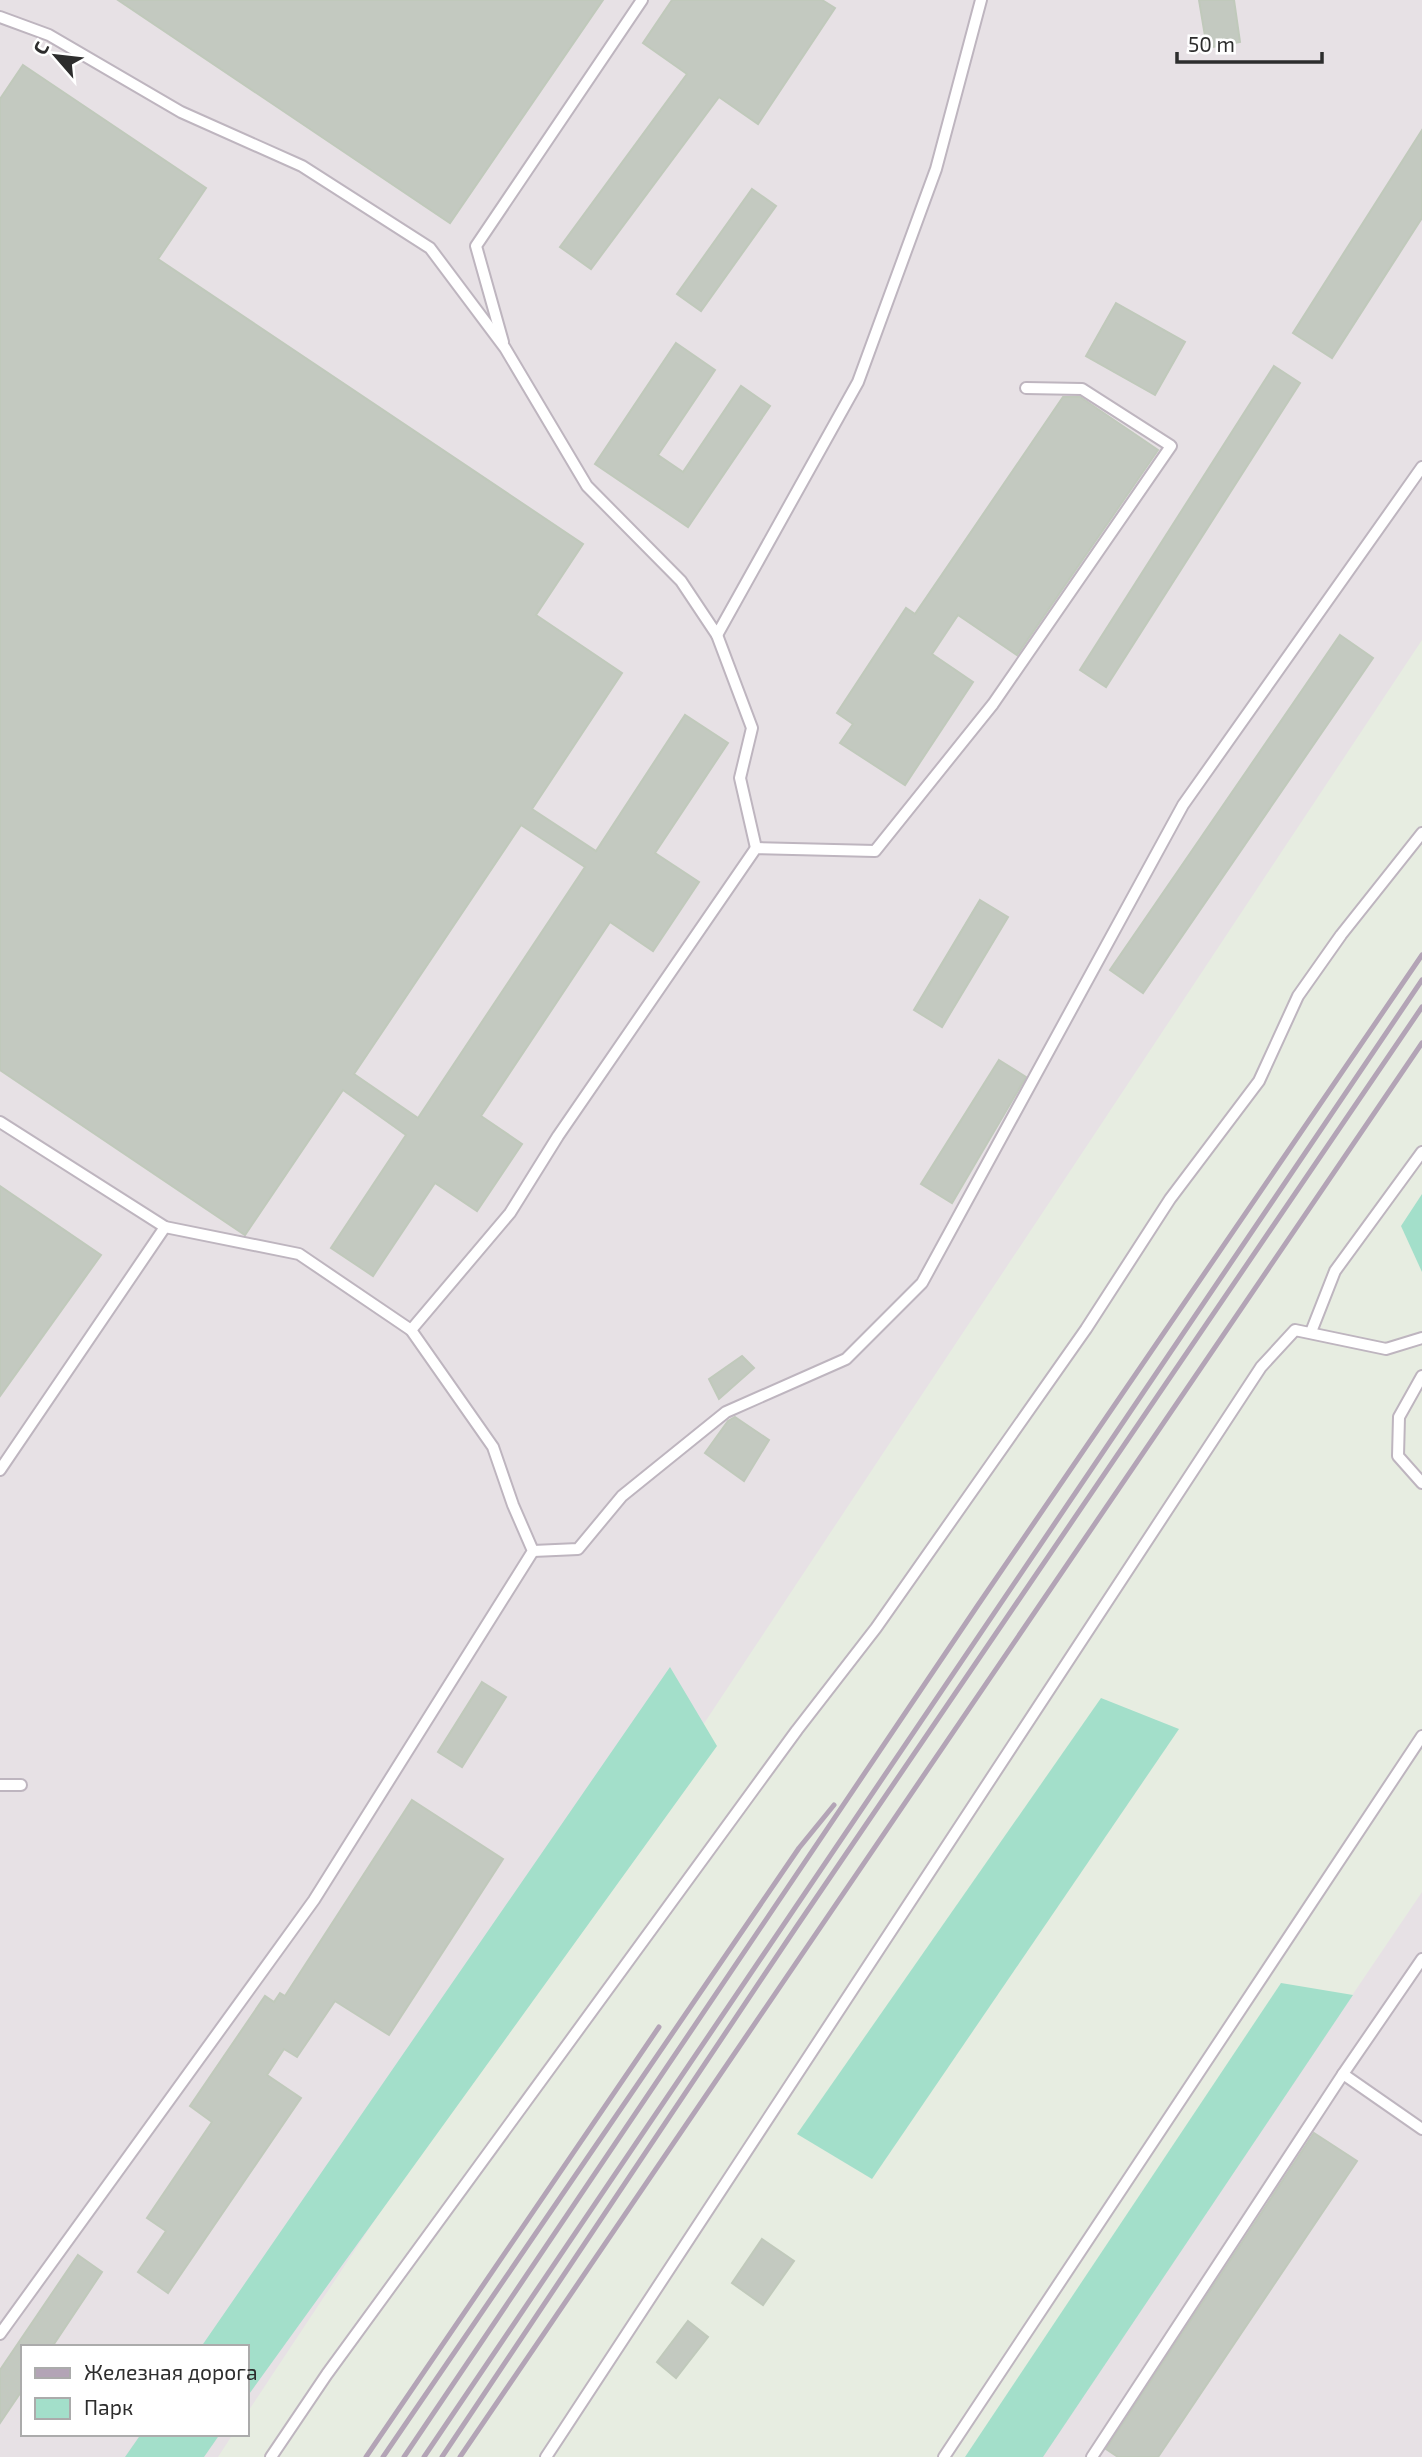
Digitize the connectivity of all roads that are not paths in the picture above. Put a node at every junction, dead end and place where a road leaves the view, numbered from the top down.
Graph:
1 (642, 0) edge
2 (981, 0) edge
3 (0, 17) edge
4 (505, 348) junction
5 (1026, 388) dead end
6 (1422, 467) edge
7 (717, 635) junction
8 (1422, 833) edge
9 (756, 848) junction
10 (0, 1122) edge
11 (1422, 1152) edge
12 (165, 1227) junction
13 (411, 1330) junction
14 (1311, 1332) junction
15 (1422, 1338) edge
16 (1422, 1376) edge
17 (0, 1470) edge
18 (1422, 1483) edge
19 (533, 1551) junction
20 (1422, 1735) edge
21 (0, 1785) edge
22 (21, 1785) dead end
23 (1422, 1959) edge
24 (1343, 2074) junction
25 (1422, 2129) edge
26 (0, 2334) edge
27 (271, 2457) edge
28 (546, 2457) edge
29 (944, 2457) edge
30 (1092, 2457) edge

1 - 4 lane
2 - 7 lane
3 - 4 lane
4 - 7 lane
5 - 9 lane
6 - 19 lane
7 - 9 lane
8 - 27 lane
9 - 13 lane
10 - 12 lane
11 - 14 lane
12 - 13 lane
12 - 17 lane
13 - 19 lane
14 - 15 lane
14 - 28 lane
16 - 18 lane
19 - 26 lane
20 - 29 lane
21 - 22 lane
23 - 24 lane
24 - 25 lane
24 - 30 lane

